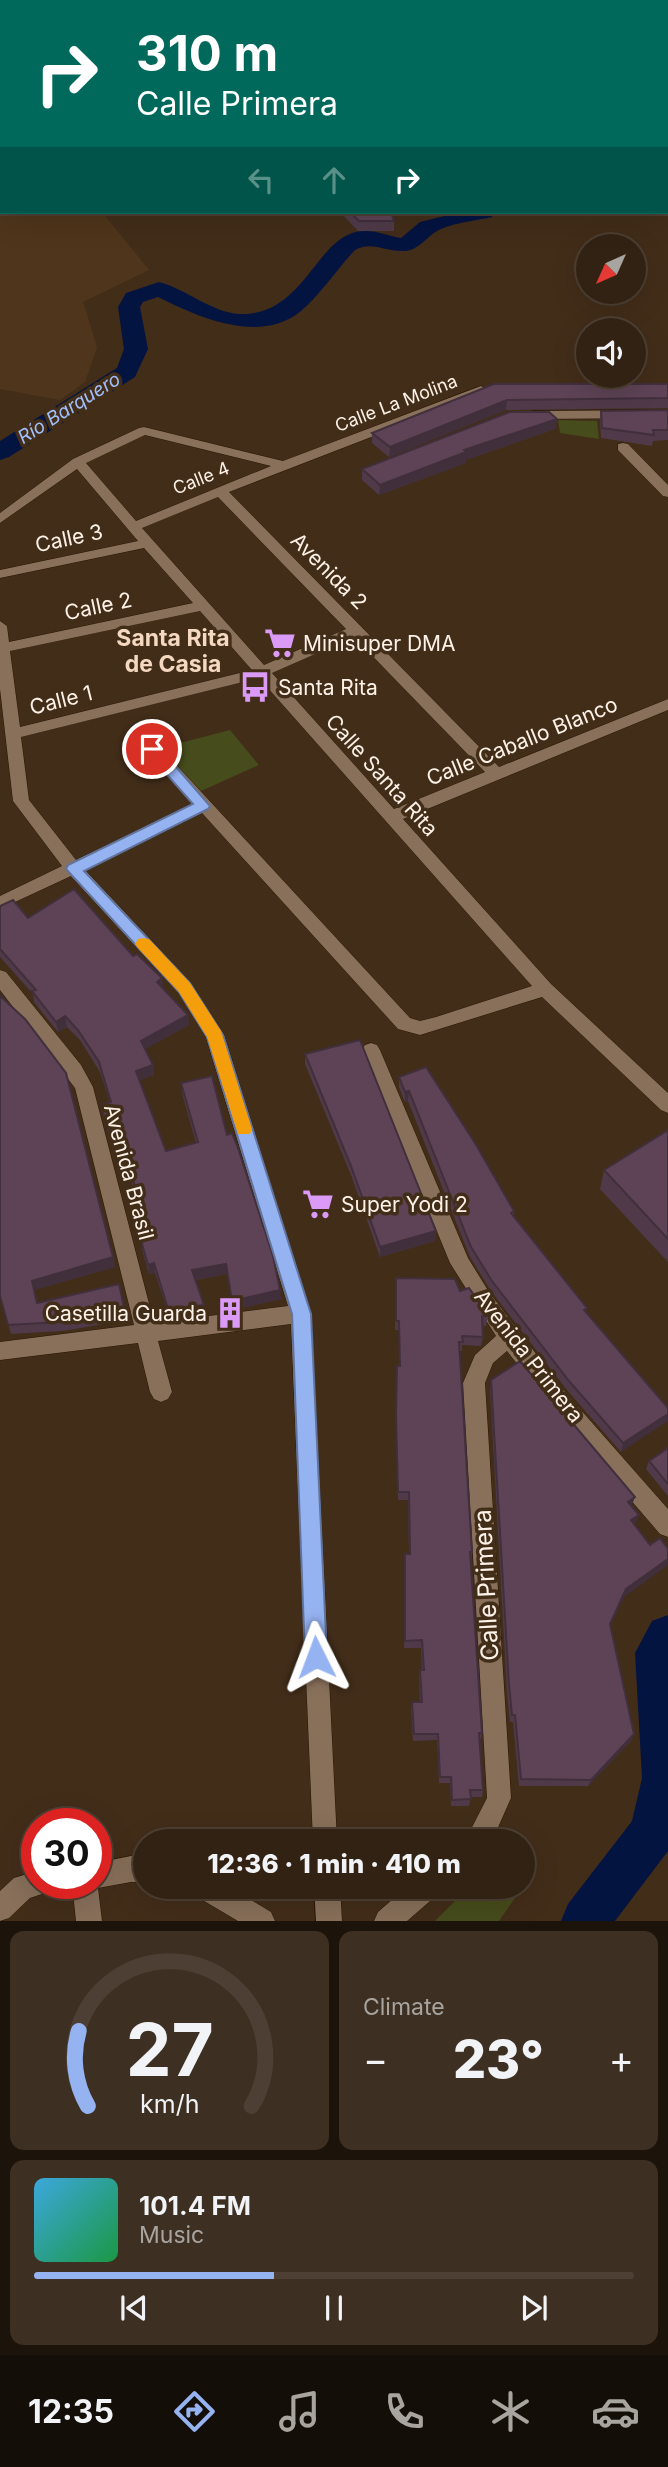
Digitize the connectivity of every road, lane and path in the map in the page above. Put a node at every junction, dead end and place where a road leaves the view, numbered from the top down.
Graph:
1 (498, 387) edge
2 (668, 414) edge
3 (519, 415) edge
4 (623, 447) dead end
5 (78, 462) junction
6 (284, 465) junction
7 (220, 491) junction
8 (668, 493) edge
9 (0, 519) edge
10 (133, 527) junction
11 (147, 543) junction
12 (0, 574) edge
13 (203, 606) junction
14 (0, 626) edge
15 (358, 630) junction
16 (2, 648) junction
17 (262, 672) junction
18 (668, 704) edge
19 (12, 734) junction
20 (152, 749) dead end
21 (495, 773) junction
22 (202, 806) junction
23 (391, 817) junction
24 (74, 869) junction
25 (0, 903) edge
26 (2, 984) edge
27 (545, 989) junction
28 (371, 1051) dead end
29 (668, 1105) edge
30 (301, 1314) junction
31 (147, 1333) junction
32 (509, 1339) junction
33 (0, 1351) edge
34 (161, 1392) dead end
35 (668, 1526) edge
36 (323, 1829) edge
37 (486, 1829) edge
38 (133, 1869) edge
39 (112, 1873) edge
40 (21, 1889) edge
41 (87, 1899) edge
42 (225, 1899) edge
43 (328, 1899) edge
44 (413, 1899) edge
45 (0, 1909) edge
46 (89, 1921) edge
47 (262, 1921) edge
48 (329, 1921) edge
49 (387, 1921) edge

1 - 6 street, Calle La Molina
2 - 3 street
4 - 8 street
5 - 6 street
5 - 9 street
5 - 10 street, Calle Santa Rita
6 - 7 street, Calle 4
7 - 10 street, Calle 4
7 - 15 street, Avenida 2
10 - 11 street, Calle Santa Rita
11 - 12 street, Calle 3
11 - 13 street, Calle Santa Rita
13 - 16 street, Calle 2
13 - 17 street, Calle Santa Rita
14 - 16 street
15 - 17 street, Calle 1
15 - 21 street, Avenida 2
16 - 19 street
17 - 19 street, Calle 1
17 - 23 street, Calle Santa Rita
18 - 21 street, Calle Caballo Blanco
19 - 24 street
20 - 22 street
21 - 23 street, Calle Caballo Blanco
22 - 24 street
22 - 27 street
23 - 27 street, Calle Santa Rita
24 - 25 street
24 - 30 street
26 - 31 street, Avenida Brasil
27 - 29 street, Calle Santa Rita
28 - 32 street, Avenida Primera
30 - 31 street
30 - 36 street
31 - 33 street
31 - 34 street, Avenida Brasil
32 - 35 street, Avenida Primera
32 - 37 street, Calle Primera
38 - 39 street
40 - 45 street
41 - 46 street
42 - 47 street
43 - 48 street
44 - 49 street

